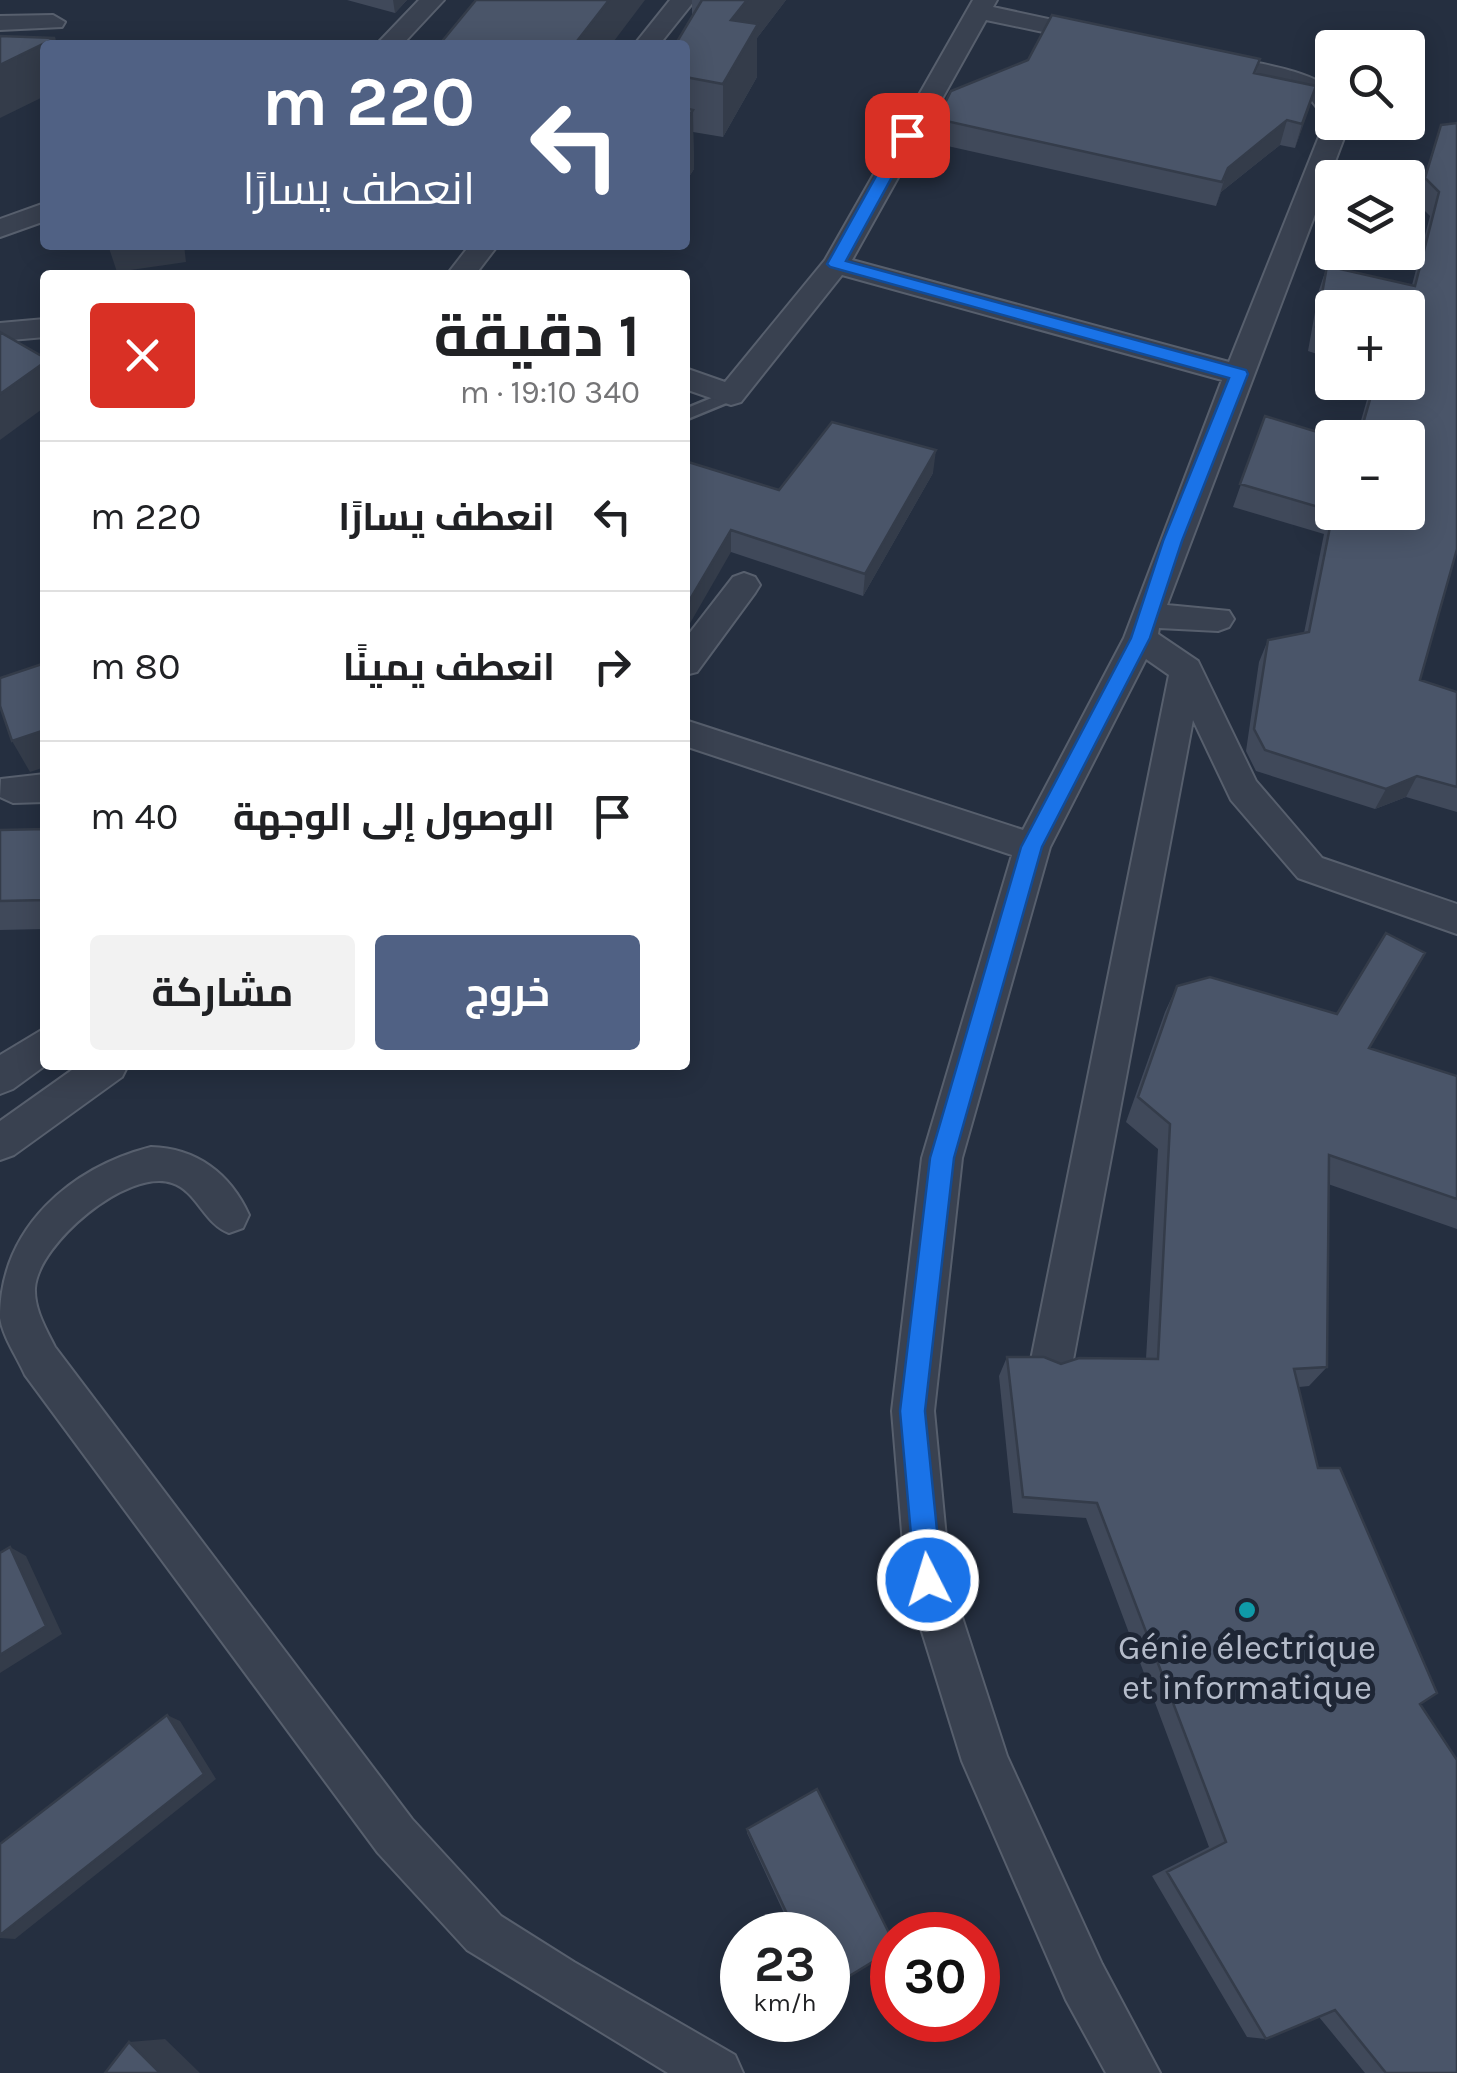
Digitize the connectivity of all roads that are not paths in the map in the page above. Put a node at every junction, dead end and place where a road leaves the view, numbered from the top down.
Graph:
1 (432, 0) edge
2 (683, 0) edge
3 (982, 5) edge
4 (0, 22) edge
5 (53, 22) edge
6 (393, 40) edge
7 (650, 40) edge
8 (1116, 41) edge
9 (1173, 54) edge
10 (1315, 90) edge
11 (1329, 140) edge
12 (40, 213) edge
13 (0, 229) edge
14 (479, 250) edge
15 (836, 264) junction
16 (461, 270) edge
17 (40, 328) edge
18 (0, 332) edge
19 (1240, 374) junction
20 (690, 380) edge
21 (730, 394) junction
22 (690, 413) edge
23 (744, 585) dead end
24 (1218, 619) dead end
25 (1144, 627) junction
26 (690, 656) edge
27 (1186, 670) junction
28 (690, 735) edge
29 (1032, 847) junction
30 (1457, 919) edge
31 (40, 1048) edge
32 (102, 1070) edge
33 (0, 1076) edge
34 (0, 1144) edge
35 (230, 1214) dead end
36 (1052, 1360) edge
37 (717, 2073) edge
38 (1134, 2073) edge

1 - 6 street
2 - 7 street
3 - 8 street
3 - 15 street
4 - 5 street
9 - 10 street
11 - 19 street
12 - 13 street
14 - 16 street
15 - 19 street
15 - 21 street
17 - 18 street
19 - 25 street
20 - 21 street
21 - 22 lane
23 - 26 street
24 - 25 street
25 - 27 street
25 - 29 street
27 - 30 street
27 - 36 street
28 - 29 street
29 - 38 street
31 - 33 street
32 - 34 street
35 - 37 street

